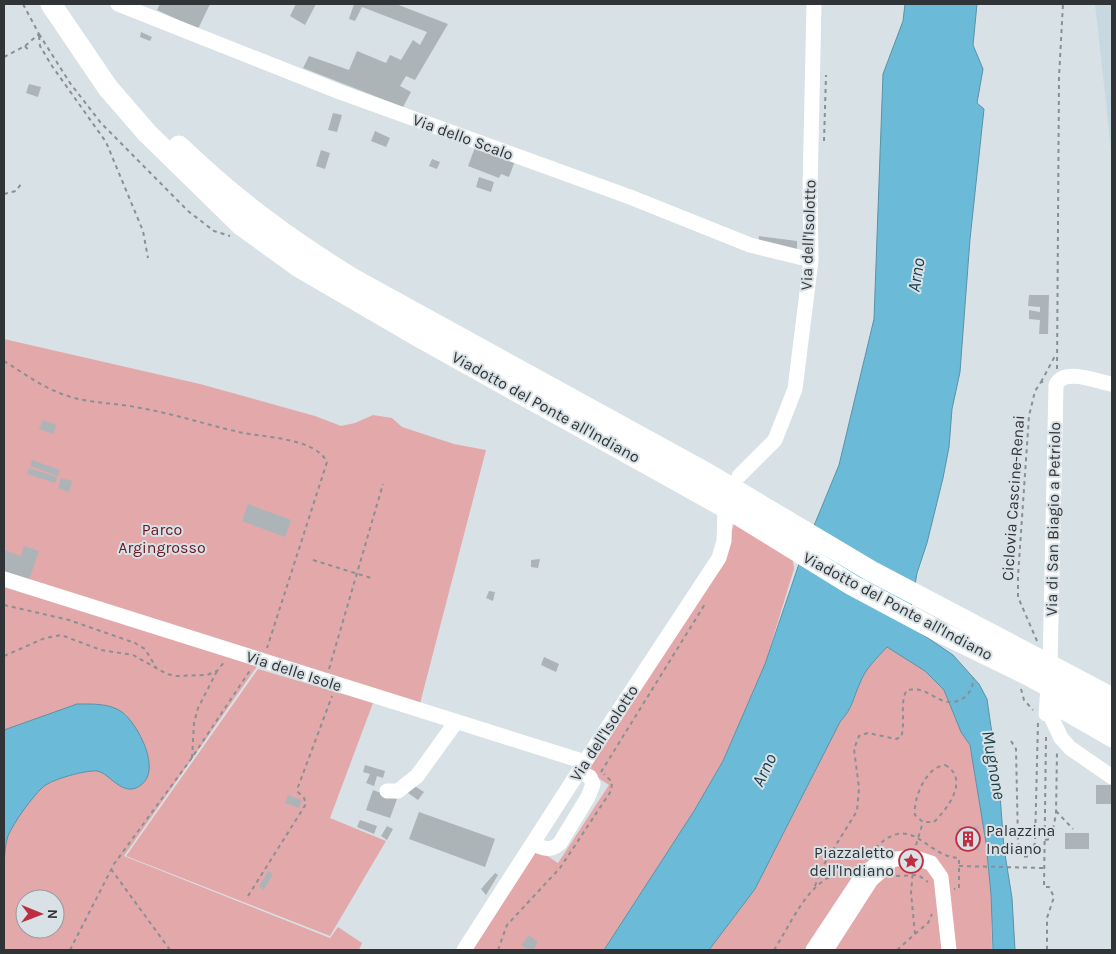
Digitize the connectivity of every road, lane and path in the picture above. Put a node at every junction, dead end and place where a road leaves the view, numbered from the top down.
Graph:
1 (23, 4) edge
2 (52, 4) edge
3 (66, 4) edge
4 (118, 4) edge
5 (814, 4) edge
6 (1063, 4) edge
7 (39, 34) junction
8 (25, 46) junction
9 (30, 52) dead end
10 (4, 57) edge
11 (21, 184) dead end
12 (4, 194) edge
13 (234, 206) junction
14 (232, 236) dead end
15 (148, 258) dead end
16 (811, 260) junction
17 (1056, 354) junction
18 (4, 361) edge
19 (1057, 381) junction
20 (1041, 382) junction
21 (1112, 384) edge
22 (739, 476) dead end
23 (383, 484) dead end
24 (725, 510) dead end
25 (313, 560) dead end
26 (357, 573) junction
27 (371, 578) dead end
28 (4, 579) edge
29 (707, 601) dead end
30 (4, 604) edge
31 (1038, 644) dead end
32 (232, 651) junction
33 (4, 656) edge
34 (261, 660) junction
35 (158, 669) junction
36 (217, 671) junction
37 (973, 678) dead end
38 (332, 683) junction
39 (1021, 686) dead end
40 (1112, 698) edge
41 (1044, 708) junction
42 (1112, 721) edge
43 (456, 722) junction
44 (1052, 732) junction
45 (1011, 740) dead end
46 (1112, 740) edge
47 (192, 759) junction
48 (582, 766) junction
49 (601, 772) dead end
50 (1112, 777) edge
51 (387, 791) dead end
52 (1056, 811) junction
53 (923, 822) junction
54 (1073, 829) dead end
55 (917, 837) dead end
56 (1045, 840) junction
57 (533, 844) junction
58 (959, 858) dead end
59 (960, 866) junction
60 (882, 867) junction
61 (1043, 868) junction
62 (111, 869) junction
63 (855, 872) dead end
64 (912, 874) junction
65 (815, 886) junction
66 (931, 888) dead end
67 (959, 888) dead end
68 (248, 896) dead end
69 (945, 903) junction
70 (915, 934) junction
71 (70, 950) edge
72 (170, 950) edge
73 (464, 950) edge
74 (774, 950) edge
75 (812, 950) edge
76 (826, 950) edge
77 (897, 950) edge
78 (949, 950) edge
79 (1047, 950) edge

1 - 7 path
2 - 13 highway, Viadotto del Ponte all'Indiano
3 - 13 highway, Viadotto del Ponte all'Indiano
4 - 16 street, Via dello Scalo
5 - 16 street, Via dell'Isolotto
6 - 17 path, Ciclovia Cascine-Renai
7 - 8 path
7 - 14 path
7 - 15 path
8 - 9 path
8 - 10 path
11 - 12 path
13 - 40 highway, Viadotto del Ponte all'Indiano
13 - 42 highway, Viadotto del Ponte all'Indiano
16 - 22 street, Via dell'Isolotto
17 - 19 path, Ciclovia Cascine-Renai
17 - 20 path, Ciclovia Cascine-Renai
18 - 34 path
19 - 20 path
19 - 21 street
19 - 41 street, Via di San Biagio a Petriolo
20 - 31 path, Ciclovia Cascine-Renai
23 - 26 path
24 - 48 street, Via dell'Isolotto
25 - 26 path
26 - 27 path
26 - 38 path
28 - 32 street, Via delle Isole
29 - 49 path
30 - 35 path
32 - 34 street, Via delle Isole
32 - 36 path
33 - 35 path
34 - 38 street, Via delle Isole
34 - 47 path
35 - 36 path
36 - 47 path
37 - 65 path
38 - 43 street, Via delle Isole
38 - 68 path
39 - 41 path
41 - 44 street
41 - 45 path
41 - 46 street
43 - 48 street, Via delle Isole
43 - 51 street
44 - 50 street
44 - 52 path
44 - 56 path
47 - 62 path
48 - 57 street, Via dell'Isolotto
48 - 57 street
52 - 54 path
52 - 56 path
53 - 53 path
53 - 55 path
56 - 61 path
57 - 73 street, Via dell'Isolotto
58 - 59 path
59 - 61 path
59 - 67 path
60 - 64 path
60 - 69 street
60 - 75 street
60 - 76 street
61 - 79 path
62 - 71 path
62 - 72 path
63 - 65 path
64 - 66 path
64 - 70 path
65 - 74 path
69 - 70 path
69 - 78 street
70 - 77 path

